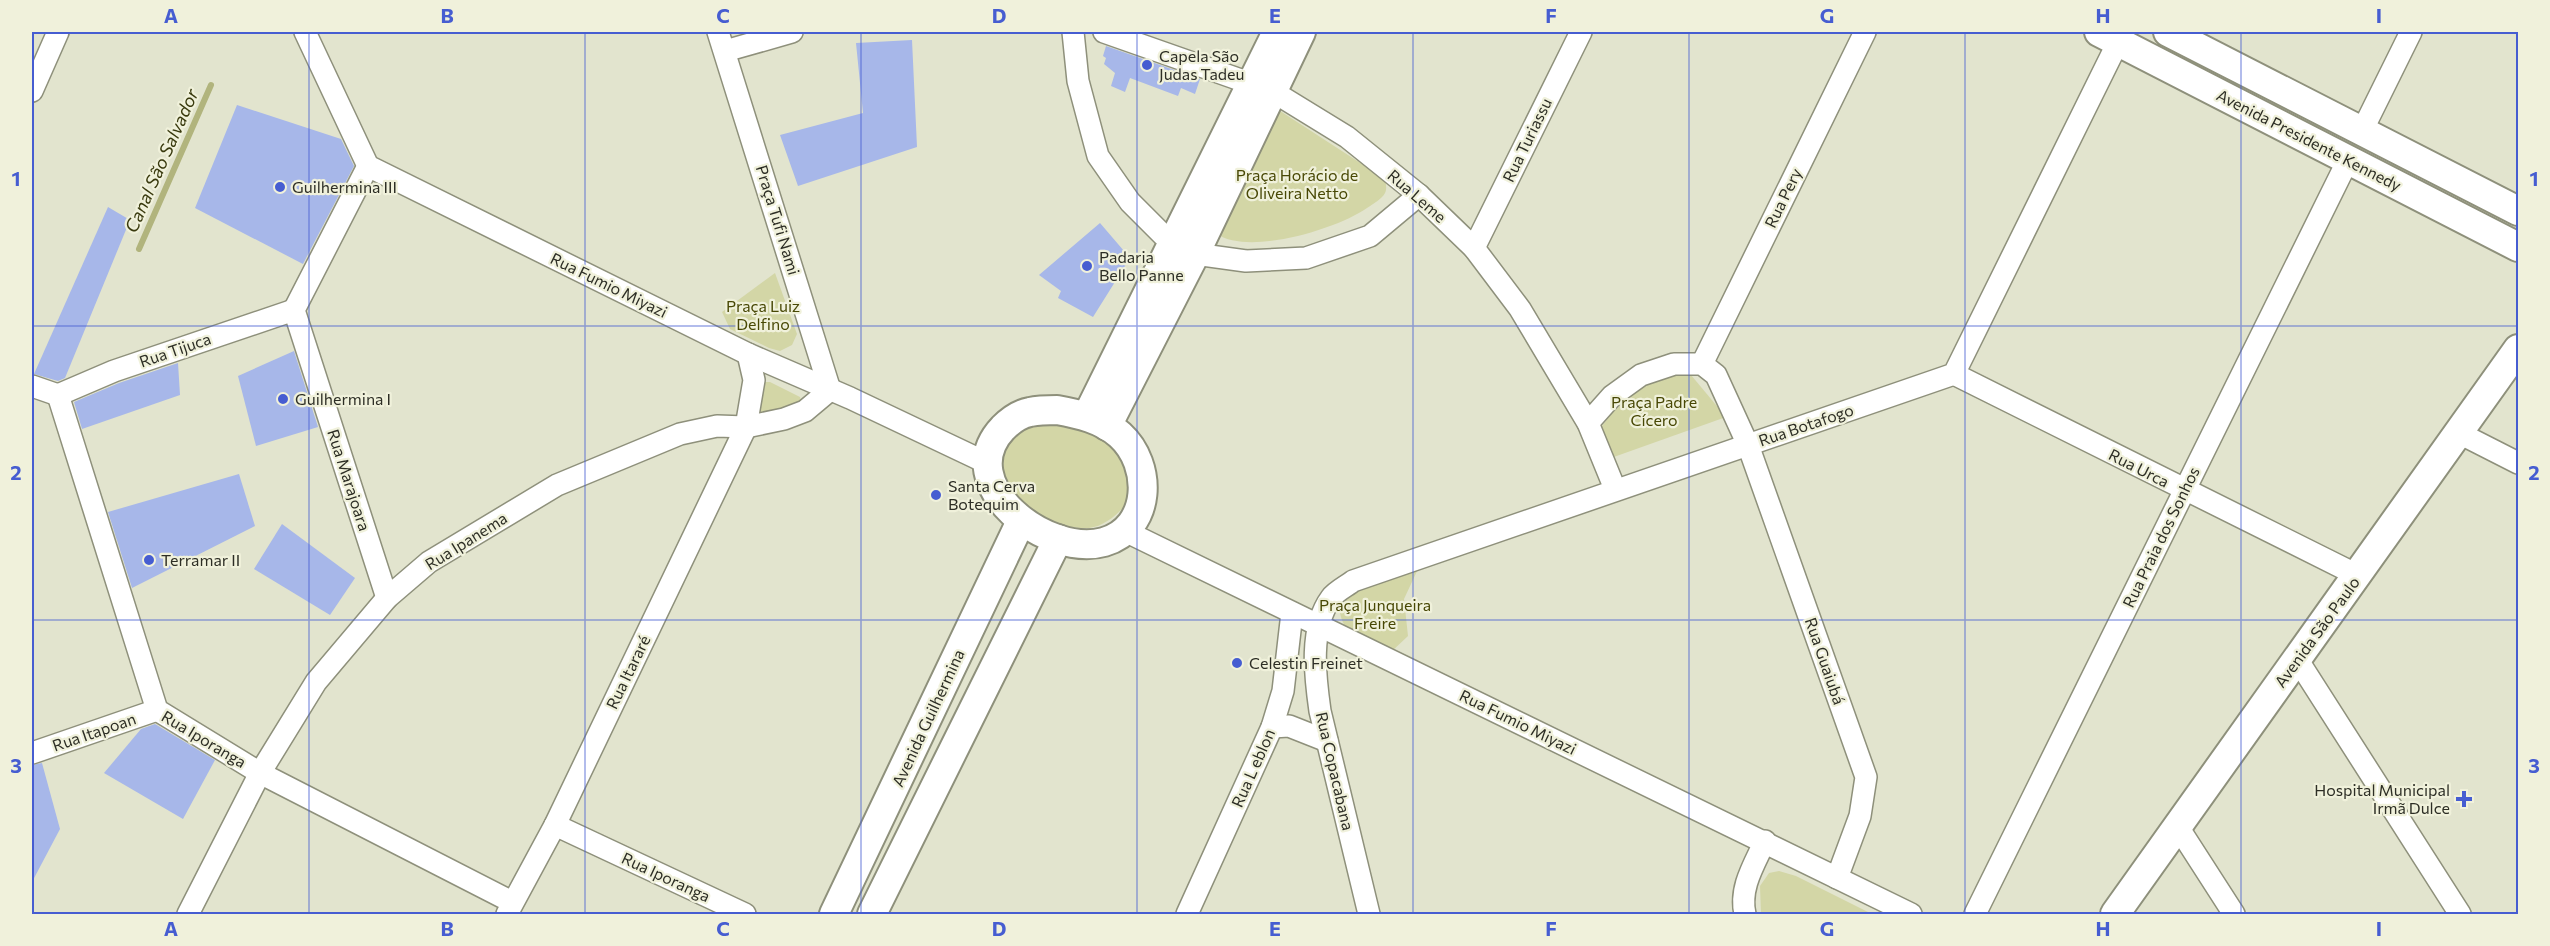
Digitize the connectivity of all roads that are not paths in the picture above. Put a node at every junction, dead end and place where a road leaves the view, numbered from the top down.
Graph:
1 (58, 32) edge
2 (305, 32) edge
3 (792, 32) edge
4 (1073, 32) edge
5 (1104, 32) edge
6 (1277, 32) edge
7 (1301, 32) edge
8 (1581, 32) edge
9 (1865, 32) edge
10 (2168, 32) edge
11 (2411, 32) edge
12 (2113, 35) edge
13 (722, 41) edge
14 (1261, 87) junction
15 (32, 91) edge
16 (2362, 131) junction
17 (2348, 160) junction
18 (368, 166) junction
19 (1419, 195) junction
20 (2518, 211) edge
21 (1184, 248) junction
22 (2518, 248) edge
23 (1474, 249) junction
24 (294, 310) junction
25 (2518, 349) edge
26 (748, 354) junction
27 (1701, 364) junction
28 (1954, 374) junction
29 (32, 386) edge
30 (830, 390) junction
31 (58, 395) junction
32 (1097, 421) junction
33 (1588, 423) junction
34 (746, 427) junction
35 (2459, 433) junction
36 (1748, 445) junction
37 (987, 463) junction
38 (2518, 463) edge
39 (1616, 489) junction
40 (2184, 491) junction
41 (1022, 521) junction
42 (1125, 531) junction
43 (1058, 539) junction
44 (2357, 575) junction
45 (387, 598) junction
46 (1292, 613) junction
47 (1317, 625) junction
48 (2297, 659) junction
49 (157, 711) junction
50 (1272, 727) junction
51 (1327, 741) junction
52 (32, 753) edge
53 (260, 773) junction
54 (555, 825) junction
55 (2178, 827) junction
56 (1765, 841) junction
57 (1837, 878) junction
58 (510, 908) edge
59 (188, 915) edge
60 (745, 915) edge
61 (834, 915) edge
62 (872, 915) edge
63 (1186, 915) edge
64 (1369, 915) edge
65 (1745, 915) edge
66 (1911, 915) edge
67 (1975, 915) edge
68 (2115, 915) edge
69 (2234, 915) edge
70 (2460, 915) edge

1 - 15 street
2 - 18 street
3 - 13 street
4 - 21 street
5 - 14 street, Rua Leme
6 - 14 street
7 - 14 street
8 - 23 street, Rua Turiassu
9 - 27 street, Rua Pery
10 - 16 street, Avenida Presidente Kennedy
11 - 16 street
12 - 17 street, Avenida Presidente Kennedy
12 - 28 street
13 - 30 street, Praça Tufi Nami
14 - 19 street, Rua Leme
14 - 21 street
16 - 20 street, Avenida Presidente Kennedy
17 - 22 street, Avenida Presidente Kennedy
17 - 40 street, Rua Praia dos Sonhos
18 - 24 street
18 - 26 street, Rua Fumio Miyazi
19 - 21 street
19 - 23 street, Rua Leme
21 - 32 street
23 - 33 street, Rua Leme
24 - 31 street, Rua Tijuca
24 - 45 street, Rua Marajoara
25 - 35 street, Avenida São Paulo
26 - 30 street, Rua Fumio Miyazi
26 - 34 street, Rua Itararé
27 - 33 street
27 - 36 street
28 - 36 street, Rua Botafogo
28 - 40 street, Rua Urca
29 - 31 street
30 - 34 street, Rua Ipanema
30 - 37 street, Rua Fumio Miyazi
31 - 49 street, Rua Iporanga
32 - 37 street
32 - 42 street
33 - 39 street, Rua Leme
34 - 45 street, Rua Ipanema
34 - 54 street, Rua Itararé
35 - 38 street
35 - 44 street, Avenida São Paulo
36 - 39 street, Rua Botafogo
36 - 57 street, Rua Guaiubá
37 - 41 street
39 - 47 street, Rua Botafogo
40 - 44 street, Rua Urca
40 - 67 street, Rua Praia dos Sonhos
41 - 43 street
41 - 61 street, Avenida Guilhermina
42 - 43 street
42 - 46 street, Rua Fumio Miyazi
43 - 62 street
44 - 48 street, Avenida São Paulo
45 - 53 street, Rua Ipanema
46 - 47 street, Rua Fumio Miyazi
46 - 50 street, Rua L eblon
47 - 51 street, Rua Copacabana
47 - 56 street, Rua Fumio Miyazi
48 - 55 street, Avenida São Paulo
48 - 70 street
49 - 52 street, Rua Itapoan
49 - 53 street, Rua Iporanga
50 - 51 street
50 - 63 street, Rua L eblon
51 - 64 street, Rua Copacabana
53 - 58 street, Rua Iporanga
53 - 59 street, Rua Ipanema
54 - 58 street, Rua Itararé
54 - 60 street, Rua Iporanga
55 - 68 street, Avenida São Paulo
55 - 69 street
56 - 57 street, Rua Fumio Miyazi
56 - 65 street
57 - 66 street, Rua Fumio Miyazi

